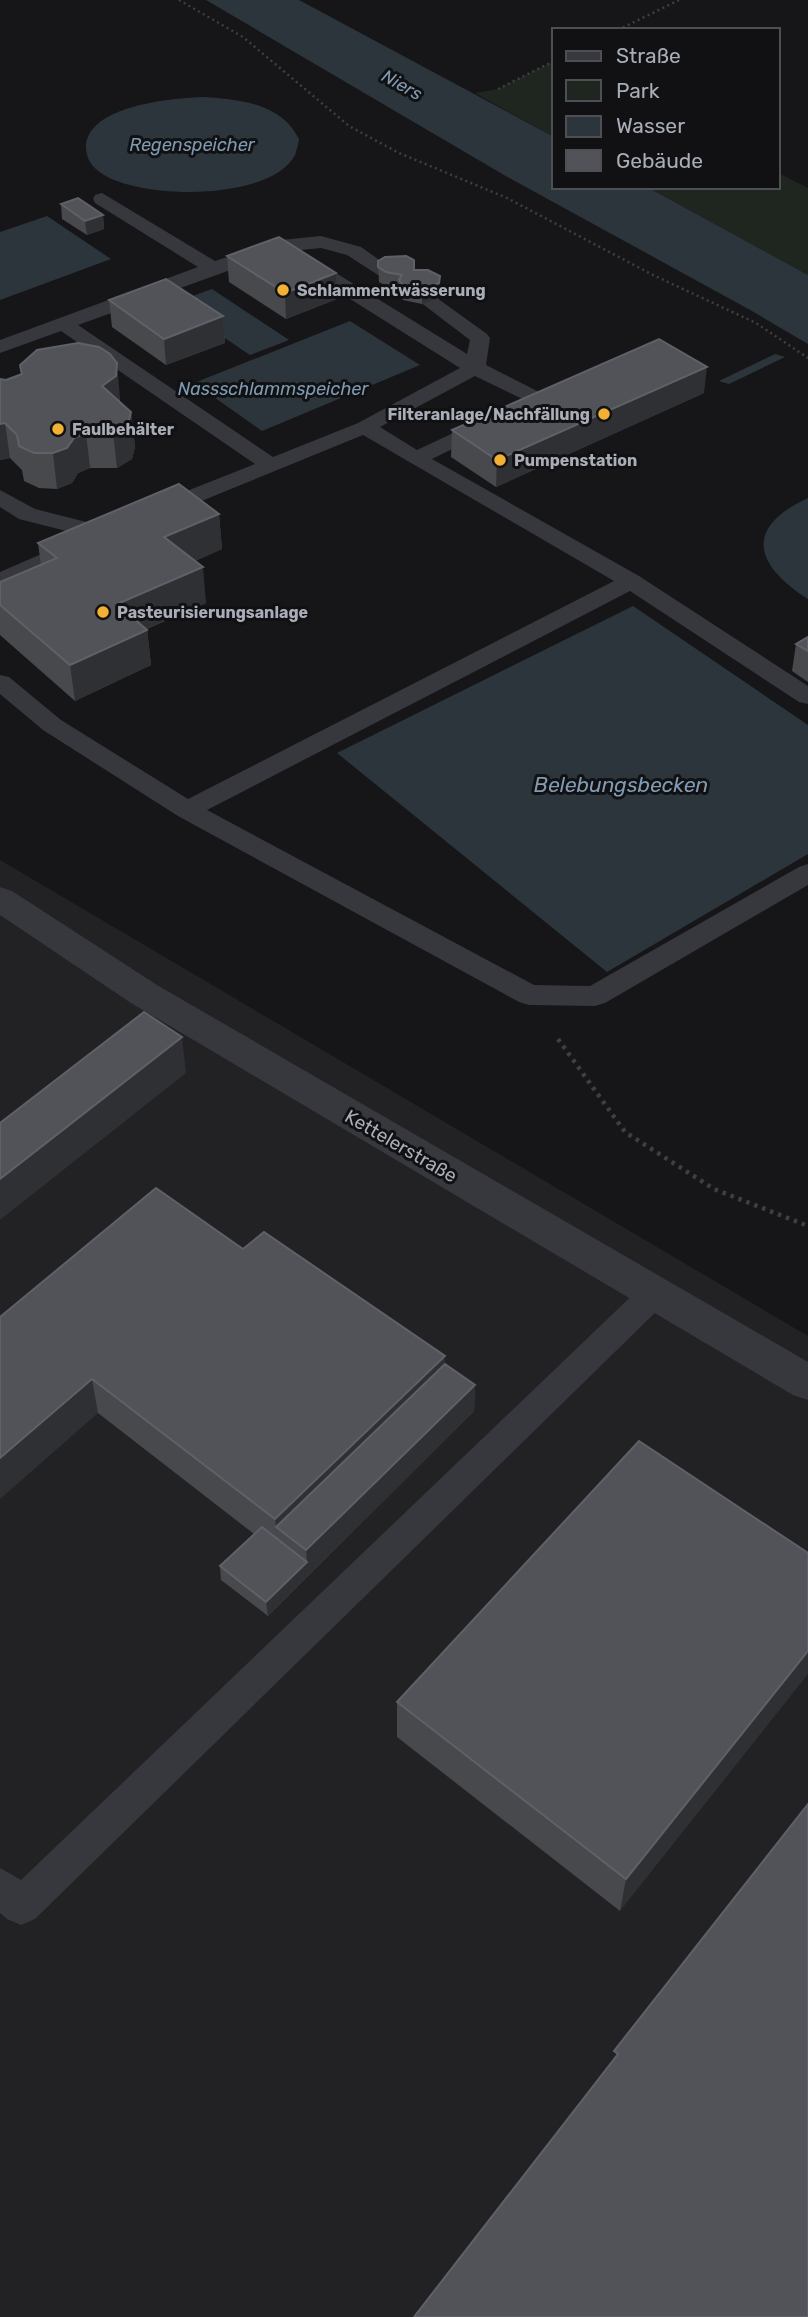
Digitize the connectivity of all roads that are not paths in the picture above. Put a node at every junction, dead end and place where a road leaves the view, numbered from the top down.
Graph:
1 (102, 199) dead end
2 (281, 246) junction
3 (213, 268) junction
4 (385, 271) edge
5 (430, 302) edge
6 (64, 324) junction
7 (0, 347) edge
8 (475, 368) junction
9 (564, 390) edge
10 (540, 400) junction
11 (365, 427) junction
12 (416, 459) junction
13 (271, 465) junction
14 (0, 498) edge
15 (102, 533) junction
16 (0, 581) edge
17 (631, 581) junction
18 (0, 682) edge
19 (808, 697) edge
20 (187, 810) junction
21 (808, 873) edge
22 (0, 899) edge
23 (654, 1294) junction
24 (808, 1383) edge
25 (0, 1887) edge

1 - 3 lane
2 - 3 lane
2 - 4 lane
2 - 8 lane
3 - 6 lane
5 - 8 lane
6 - 7 lane
6 - 13 lane
8 - 10 lane
8 - 11 lane
9 - 10 lane
10 - 12 lane
11 - 12 lane
11 - 13 lane
12 - 17 lane
13 - 15 lane
14 - 15 lane
15 - 16 lane
17 - 19 lane
17 - 20 lane
18 - 20 lane
20 - 21 lane
22 - 23 street, Kettelerstraße
23 - 24 street, Kettelerstraße
23 - 25 lane

